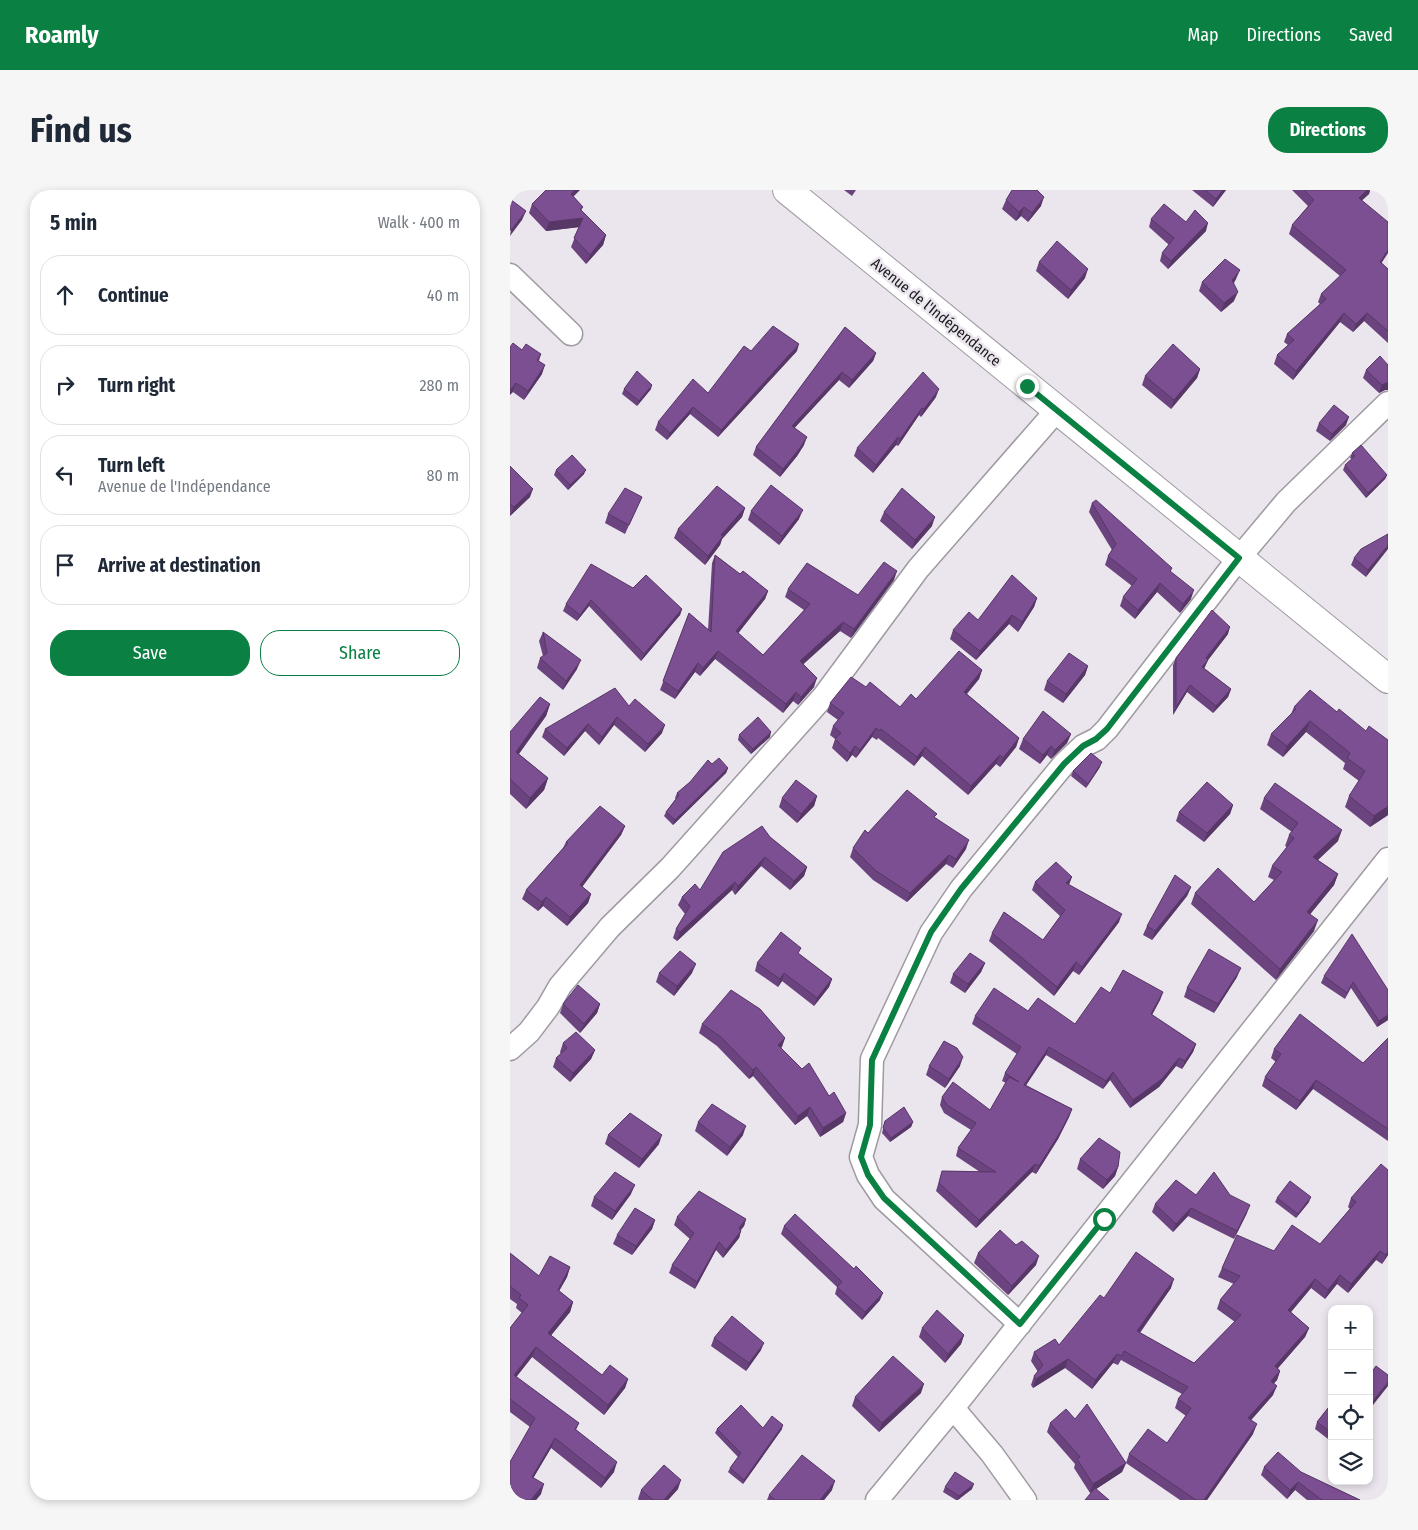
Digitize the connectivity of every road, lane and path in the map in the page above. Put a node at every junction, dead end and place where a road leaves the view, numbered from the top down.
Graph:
1 (787, 190) edge
2 (510, 276) edge
3 (571, 334) dead end
4 (1388, 403) edge
5 (1057, 410) junction
6 (1239, 558) junction
7 (1388, 679) edge
8 (1388, 859) edge
9 (510, 1049) edge
10 (1020, 1324) junction
11 (953, 1408) junction
12 (877, 1500) edge
13 (1025, 1500) edge

1 - 5 main road, Avenue de l'Indépendance
2 - 3 street
4 - 6 street
5 - 6 main road, Avenue de l'Indépendance
5 - 9 street
6 - 7 main road, Avenue de l'Indépendance
6 - 10 street
8 - 10 street
10 - 11 street
11 - 12 street
11 - 13 street

